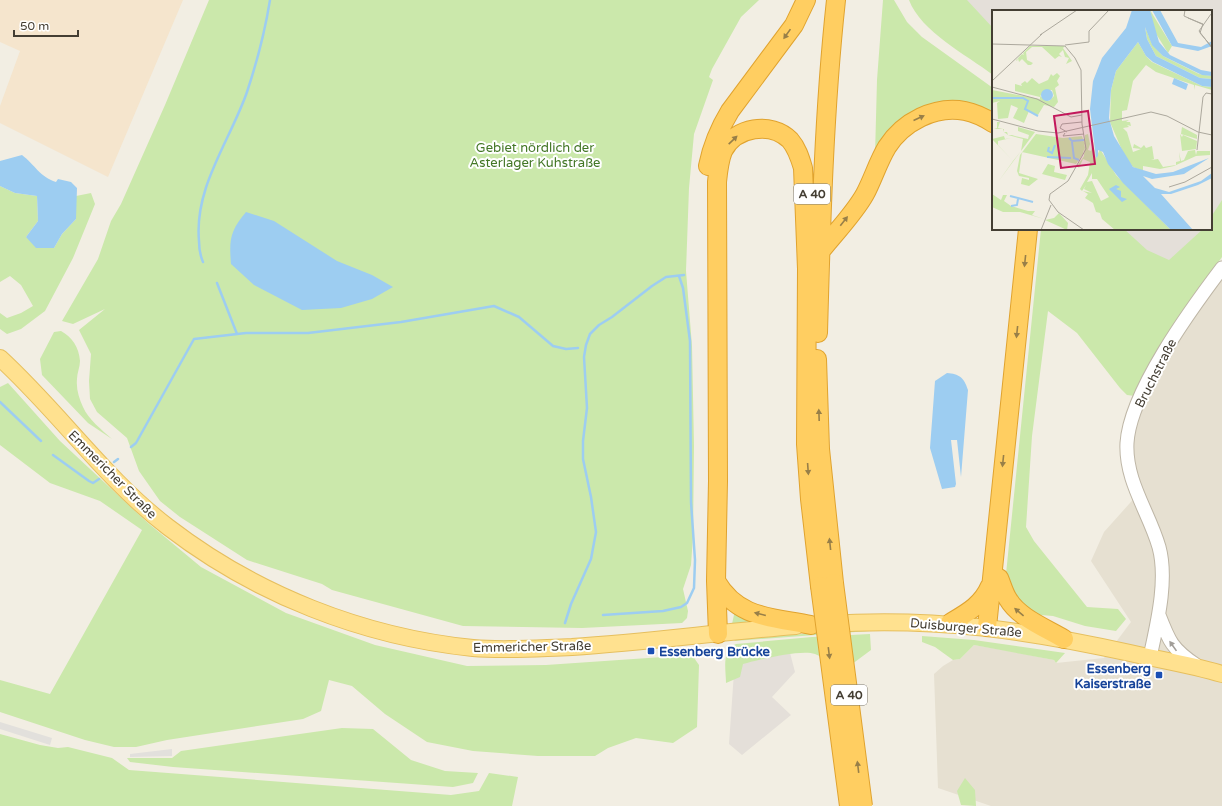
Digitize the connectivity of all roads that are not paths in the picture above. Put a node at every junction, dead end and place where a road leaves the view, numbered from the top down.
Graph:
1 (806, 0) edge
2 (825, 0) edge
3 (836, 0) edge
4 (992, 123) edge
5 (1028, 230) edge
6 (820, 252) junction
7 (1222, 268) edge
8 (0, 358) edge
9 (805, 388) junction
10 (995, 580) junction
11 (716, 581) junction
12 (827, 585) junction
13 (1158, 614) junction
14 (950, 623) junction
15 (812, 625) junction
16 (991, 627) junction
17 (712, 634) junction
18 (1064, 639) junction
19 (1150, 657) junction
20 (1200, 668) junction
21 (1222, 674) edge
22 (849, 806) edge
23 (863, 806) edge

1 -> 17 highway
2 - 9 highway, A 40
3 - 6 highway, A 40
6 -> 4 highway
5 -> 10 highway
12 -> 6 highway, A 40
7 - 13 street, Bruchstraße
8 - 17 main road, Emmericher Straße
11 -> 9 highway
9 -> 12 highway, A 40
10 - 14 highway
10 - 16 highway
18 -> 10 highway
15 -> 11 highway
11 - 17 highway
12 -> 22 highway, A 40, bridge
23 -> 12 highway, A 40, bridge
13 - 19 street, Bruchstraße
20 -> 13 street
14 - 15 main road, Duisburger Straße
14 - 16 main road, Duisburger Straße
15 - 17 main road, Duisburger Straße
16 - 18 main road, Duisburger Straße
18 - 19 main road, Duisburger Straße
19 - 20 main road, Duisburger Straße
20 - 21 main road, Duisburger Straße

